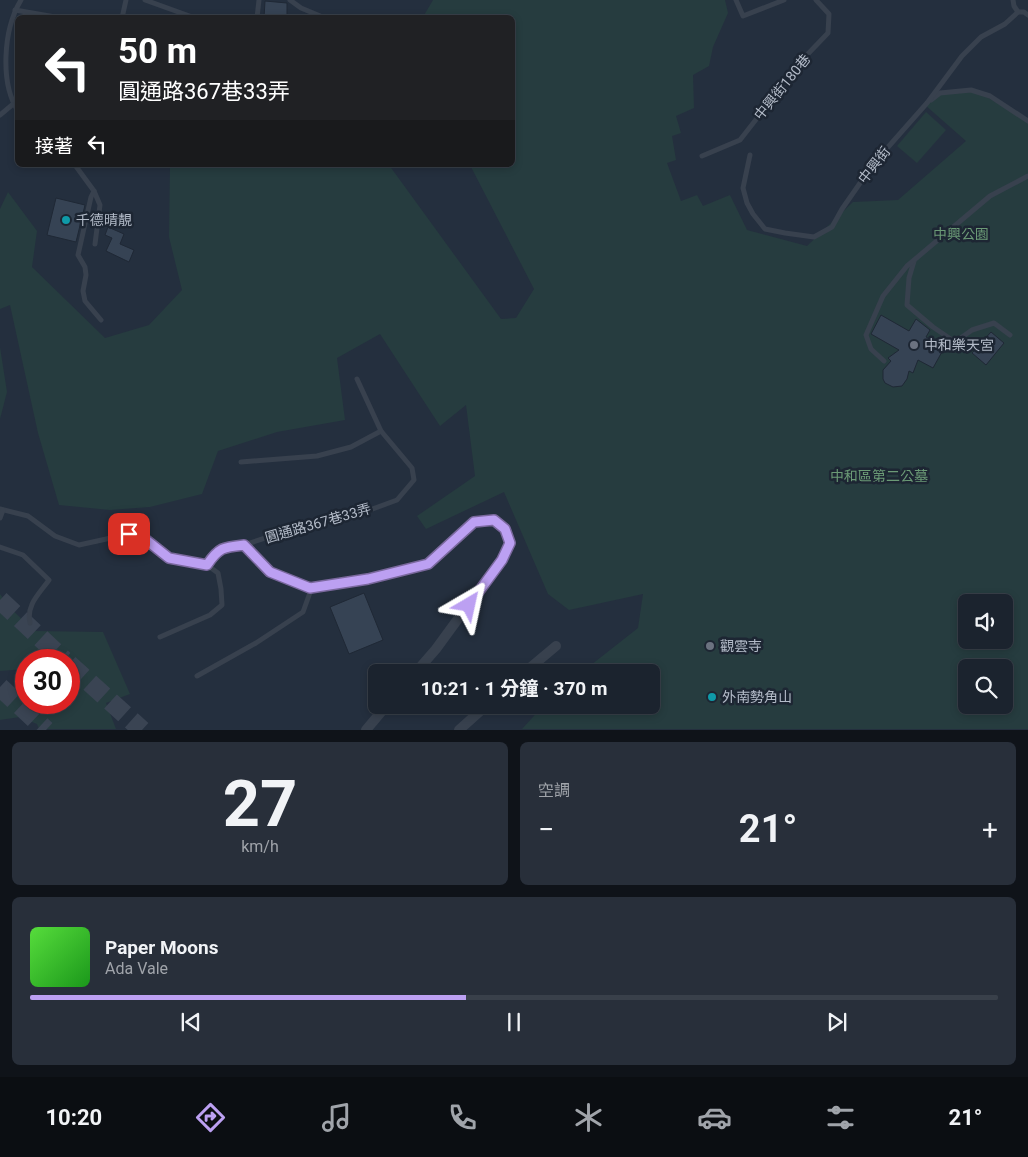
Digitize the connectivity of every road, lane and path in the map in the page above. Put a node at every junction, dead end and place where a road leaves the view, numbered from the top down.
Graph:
1 (21, 0) edge
2 (126, 0) edge
3 (145, 0) edge
4 (259, 0) edge
5 (290, 0) edge
6 (736, 0) edge
7 (784, 0) edge
8 (816, 0) edge
9 (1013, 0) edge
10 (15, 10) junction
11 (1018, 12) junction
12 (44, 15) edge
13 (123, 15) edge
14 (187, 15) edge
15 (257, 15) edge
16 (318, 15) edge
17 (1028, 15) edge
18 (927, 103) junction
19 (12, 105) junction
20 (15, 108) edge
21 (0, 115) edge
22 (1028, 121) edge
23 (750, 155) dead end
24 (702, 156) dead end
25 (76, 167) edge
26 (1028, 176) edge
27 (94, 191) junction
28 (95, 244) dead end
29 (914, 260) junction
30 (102, 320) dead end
31 (1010, 335) dead end
32 (884, 361) dead end
33 (357, 379) dead end
34 (381, 431) junction
35 (241, 462) dead end
36 (2, 509) edge
37 (0, 518) edge
38 (244, 545) junction
39 (0, 547) edge
40 (428, 564) joint
41 (207, 565) junction
42 (312, 587) junction
43 (30, 623) dead end
44 (160, 637) dead end
45 (556, 646) dead end
46 (423, 664) edge
47 (535, 664) edge
48 (197, 676) dead end
49 (379, 714) edge
50 (477, 714) edge
51 (366, 730) edge
52 (459, 730) edge

1 - 10 lane
2 - 13 lane
3 - 14 lane
4 - 15 lane
5 - 16 lane
6 - 7 lane
8 - 24 lane, 中興街180巷
9 - 11 lane
10 - 12 lane
10 - 19 lane
11 - 17 lane
11 - 18 lane, 中興街
18 - 22 lane
18 - 23 lane, 中興街
19 - 20 lane
19 - 21 lane
25 - 27 lane
26 - 29 lane
27 - 28 lane
27 - 30 lane
29 - 31 lane
29 - 32 lane
33 - 34 lane, 圓通路367巷33弄
34 - 35 lane
34 - 38 lane, 圓通路367巷33弄
36 - 37 lane
36 - 41 lane
38 - 41 lane, 圓通路367巷33弄
38 - 42 lane, 圓通路367巷33弄
39 - 43 lane
40 - 42 lane, 圓通路367巷33弄
40 - 46 street, 圓通路367巷33弄
41 - 44 lane
42 - 48 lane
45 - 47 street
49 - 51 street
50 - 52 street

